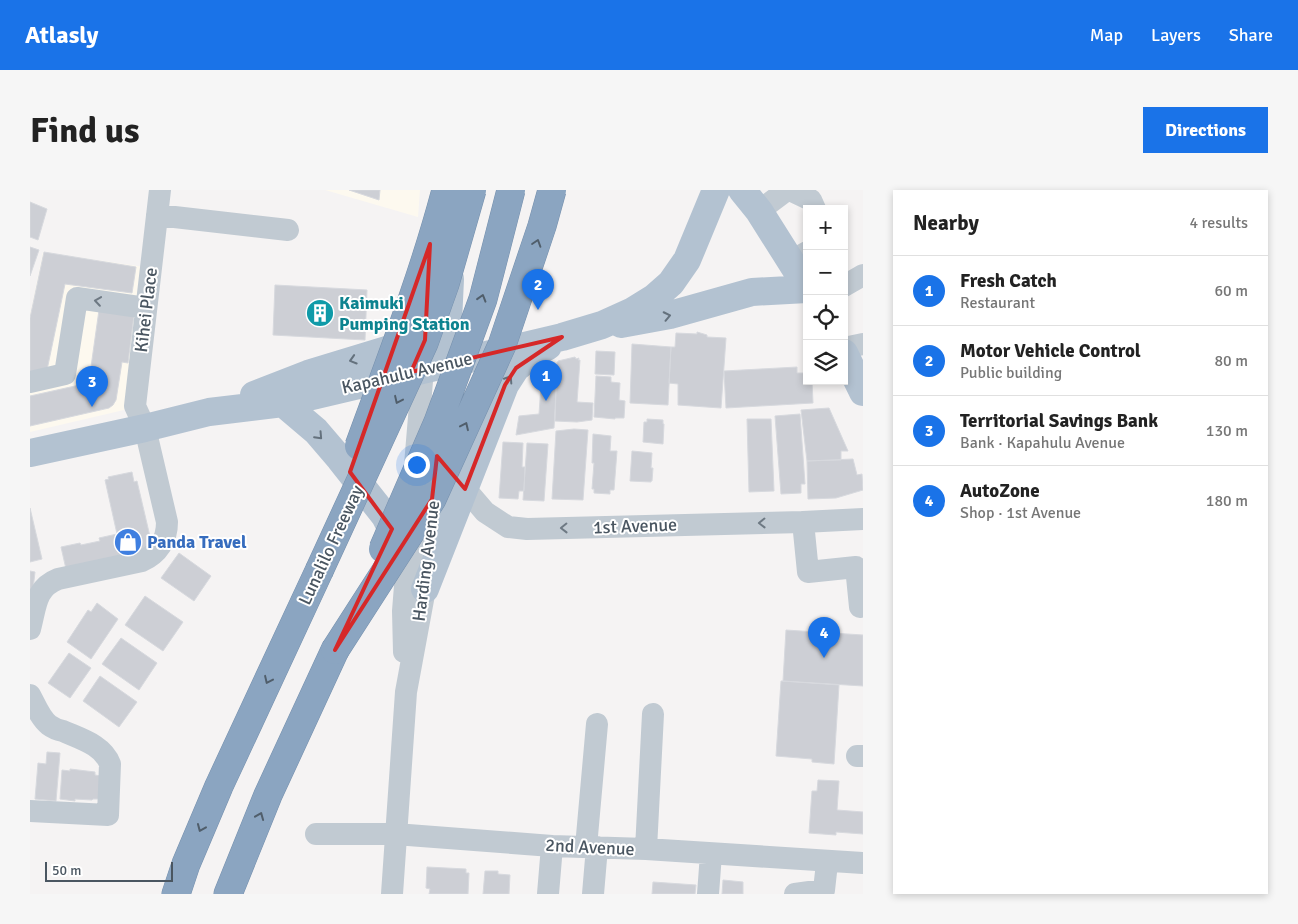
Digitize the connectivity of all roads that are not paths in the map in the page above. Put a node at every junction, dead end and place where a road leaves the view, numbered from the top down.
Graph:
1 (160, 190) edge
2 (433, 190) edge
3 (446, 190) edge
4 (455, 190) edge
5 (472, 190) edge
6 (511, 190) edge
7 (552, 190) edge
8 (716, 190) edge
9 (789, 190) edge
10 (751, 200) edge
11 (813, 205) edge
12 (157, 215) junction
13 (288, 230) dead end
14 (799, 256) edge
15 (803, 272) edge
16 (863, 275) edge
17 (848, 284) edge
18 (803, 288) edge
19 (146, 308) junction
20 (602, 326) junction
21 (562, 337) junction
22 (863, 344) edge
23 (848, 347) edge
24 (423, 358) junction
25 (848, 361) edge
26 (30, 382) edge
27 (863, 392) edge
28 (283, 403) junction
29 (209, 412) junction
30 (145, 428) junction
31 (30, 453) edge
32 (438, 456) junction
33 (465, 490) junction
34 (863, 519) edge
35 (803, 522) junction
36 (406, 562) junction
37 (319, 571) junction
38 (425, 589) junction
39 (863, 606) edge
40 (30, 629) edge
41 (335, 650) junction
42 (406, 692) junction
43 (30, 695) edge
44 (652, 714) dead end
45 (597, 724) dead end
46 (30, 811) edge
47 (316, 834) dead end
48 (395, 834) junction
49 (552, 846) junction
50 (592, 847) junction
51 (646, 849) junction
52 (711, 854) junction
53 (826, 861) junction
54 (863, 863) edge
55 (830, 892) edge
56 (176, 894) edge
57 (228, 894) edge
58 (392, 894) edge
59 (548, 894) edge
60 (593, 894) edge
61 (708, 894) edge
62 (795, 894) edge

1 - 12 street, Kihei Place
2 - 24 main road
3 - 37 highway, bridge
4 - 24 main road, Harding Avenue
5 -> 37 highway, Lunalilo Freeway, bridge
41 -> 6 highway, bridge
41 -> 7 highway, bridge
8 - 20 main road, Kapahulu Avenue
9 - 10 street
9 - 11 street
10 - 14 main road
12 - 13 street
12 - 19 street, Kihei Place
14 - 15 main road
16 - 17 street
20 -> 18 main road
19 -> 26 street
19 - 30 street, Kihei Place
20 - 21 main road, Kapahulu Avenue
21 - 24 main road, Kapahulu Avenue
33 -> 21 main road
22 - 23 street
24 - 28 main road, Kapahulu Avenue
24 -> 29 main road
24 - 32 street, Harding Avenue
24 - 36 street, Harding Avenue
25 - 27 main road
28 - 29 main road, Kapahulu Avenue
28 -> 36 main road
29 - 30 main road, Kapahulu Avenue
30 - 31 main road, Kapahulu Avenue
30 - 40 street, Kihei Place
32 - 33 street, 1st Avenue
32 - 38 street, Harding Avenue
35 -> 33 street, 1st Avenue
33 - 38 main road
34 - 35 street, 1st Avenue
35 - 39 street
36 - 42 street, Harding Avenue
37 -> 56 highway, Lunalilo Freeway
38 - 42 street, Harding Avenue
57 -> 41 highway
42 - 48 street, Harding Avenue
43 - 46 street
44 - 51 street
45 - 50 street
47 - 48 street, 2nd Avenue
48 - 49 street, 2nd Avenue
48 - 58 street, Harding Avenue
49 - 50 street, 2nd Avenue
49 - 59 street
50 - 51 street, 2nd Avenue
50 - 60 street
51 - 52 street, 2nd Avenue
52 - 53 street, 2nd Avenue
52 - 61 street
53 - 54 street, 2nd Avenue
53 - 55 street
55 - 62 street

